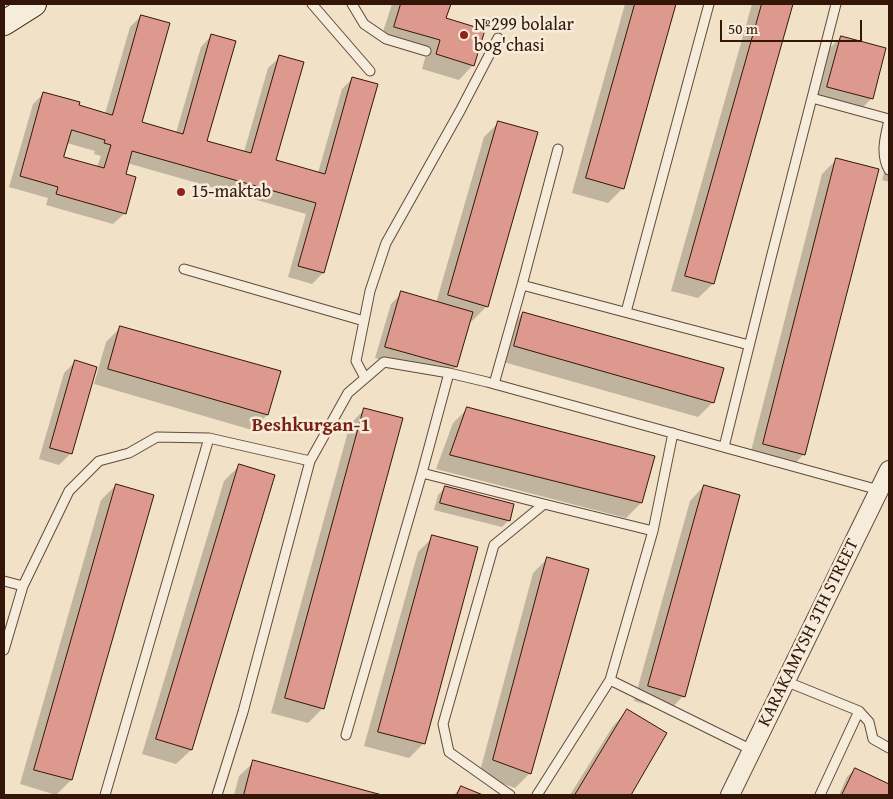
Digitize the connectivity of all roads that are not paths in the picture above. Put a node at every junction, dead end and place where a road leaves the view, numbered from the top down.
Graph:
1 (34, 4) edge
2 (312, 4) edge
3 (352, 4) edge
4 (710, 4) edge
5 (836, 4) edge
6 (4, 23) edge
7 (498, 38) dead end
8 (426, 51) dead end
9 (370, 71) dead end
10 (812, 98) junction
11 (889, 120) edge
12 (558, 149) dead end
13 (889, 170) edge
14 (184, 269) dead end
15 (522, 285) junction
16 (626, 312) junction
17 (364, 321) junction
18 (749, 345) junction
19 (449, 373) junction
20 (365, 378) junction
21 (494, 384) junction
22 (673, 433) junction
23 (209, 438) junction
24 (724, 447) junction
25 (310, 461) junction
26 (889, 470) edge
27 (422, 472) junction
28 (884, 491) edge
29 (544, 504) junction
30 (653, 531) junction
31 (4, 581) edge
32 (23, 586) junction
33 (4, 650) edge
34 (610, 680) junction
35 (786, 681) junction
36 (859, 711) junction
37 (346, 735) dead end
38 (889, 748) edge
39 (752, 750) junction
40 (105, 795) edge
41 (216, 795) edge
42 (510, 795) edge
43 (537, 795) edge
44 (730, 795) edge
45 (820, 795) edge

1 - 6 main road
2 - 9 lane
3 - 8 lane
4 - 16 lane
5 - 10 lane
7 - 17 lane
10 - 11 lane
10 - 18 lane
11 - 13 lane
12 - 15 lane
14 - 17 lane
15 - 16 lane
15 - 21 lane
16 - 18 lane
17 - 20 lane
18 - 24 lane
19 - 20 lane
19 - 21 lane
19 - 27 lane
20 - 25 lane
21 - 22 lane
22 - 24 lane
22 - 30 lane
23 - 25 lane
23 - 32 lane
23 - 40 lane
24 - 28 lane
25 - 41 lane
26 - 28 street, KARAKAMYSH 3TH STREET
27 - 29 lane
27 - 37 lane
28 - 35 street, KARAKAMYSH 3TH STREET
29 - 30 lane
29 - 42 lane
30 - 34 lane
31 - 32 lane
32 - 33 lane
34 - 39 lane
34 - 43 lane
35 - 36 lane
35 - 39 street, KARAKAMYSH 3TH STREET
36 - 38 lane
36 - 45 lane
39 - 44 street, KARAKAMYSH 3TH STREET

